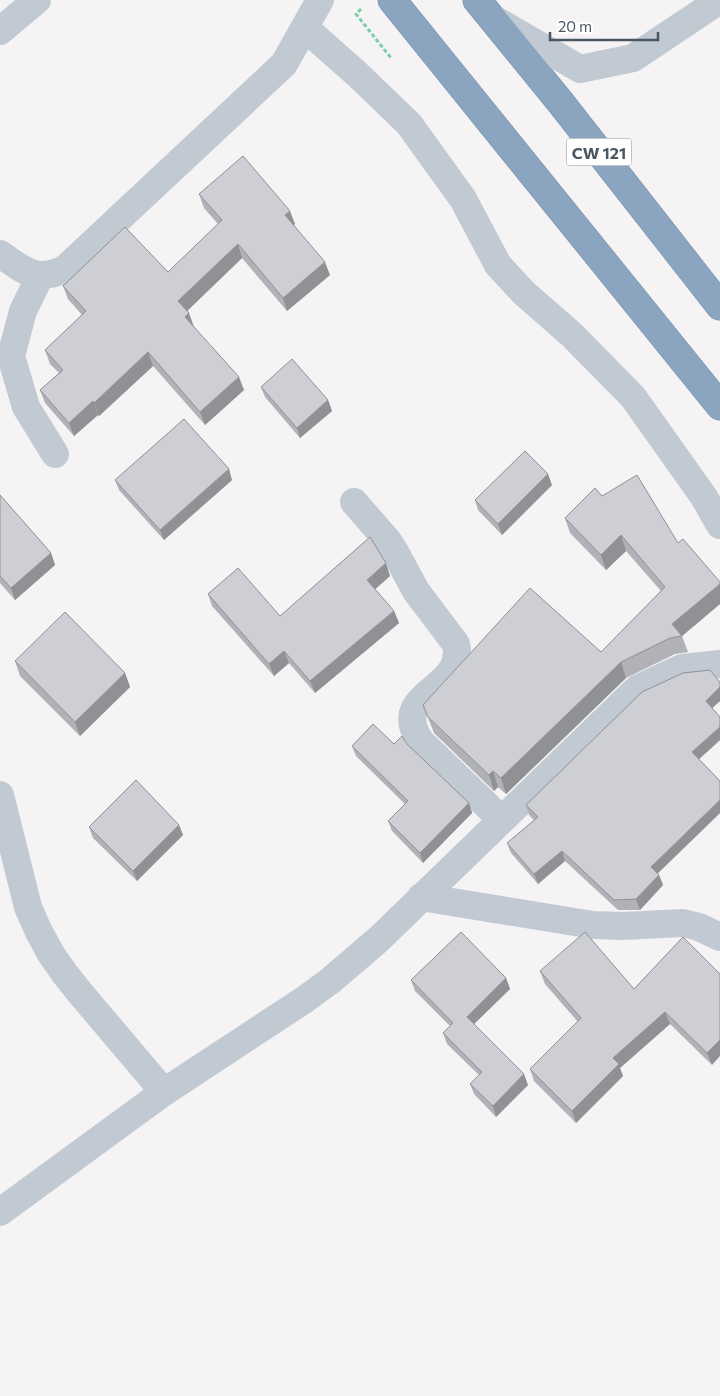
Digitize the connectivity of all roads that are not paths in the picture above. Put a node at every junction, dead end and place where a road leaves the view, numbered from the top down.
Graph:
1 (37, 0) edge
2 (320, 0) edge
3 (392, 0) edge
4 (720, 0) edge
5 (484, 8) edge
6 (305, 28) junction
7 (0, 31) edge
8 (0, 254) edge
9 (40, 276) junction
10 (720, 306) edge
11 (720, 406) edge
12 (55, 454) dead end
13 (354, 502) dead end
14 (720, 525) edge
15 (720, 664) edge
16 (0, 795) edge
17 (501, 819) junction
18 (421, 896) junction
19 (720, 937) edge
20 (164, 1092) junction
21 (0, 1212) edge

1 - 7 street
2 - 6 street
3 - 11 highway
4 - 5 street
5 - 10 highway, CW 121
6 - 9 street
6 - 14 street
8 - 9 street
9 - 12 street
13 - 17 street
15 - 17 street
16 - 20 street
17 - 18 street
18 - 19 street
18 - 20 street
20 - 21 street

